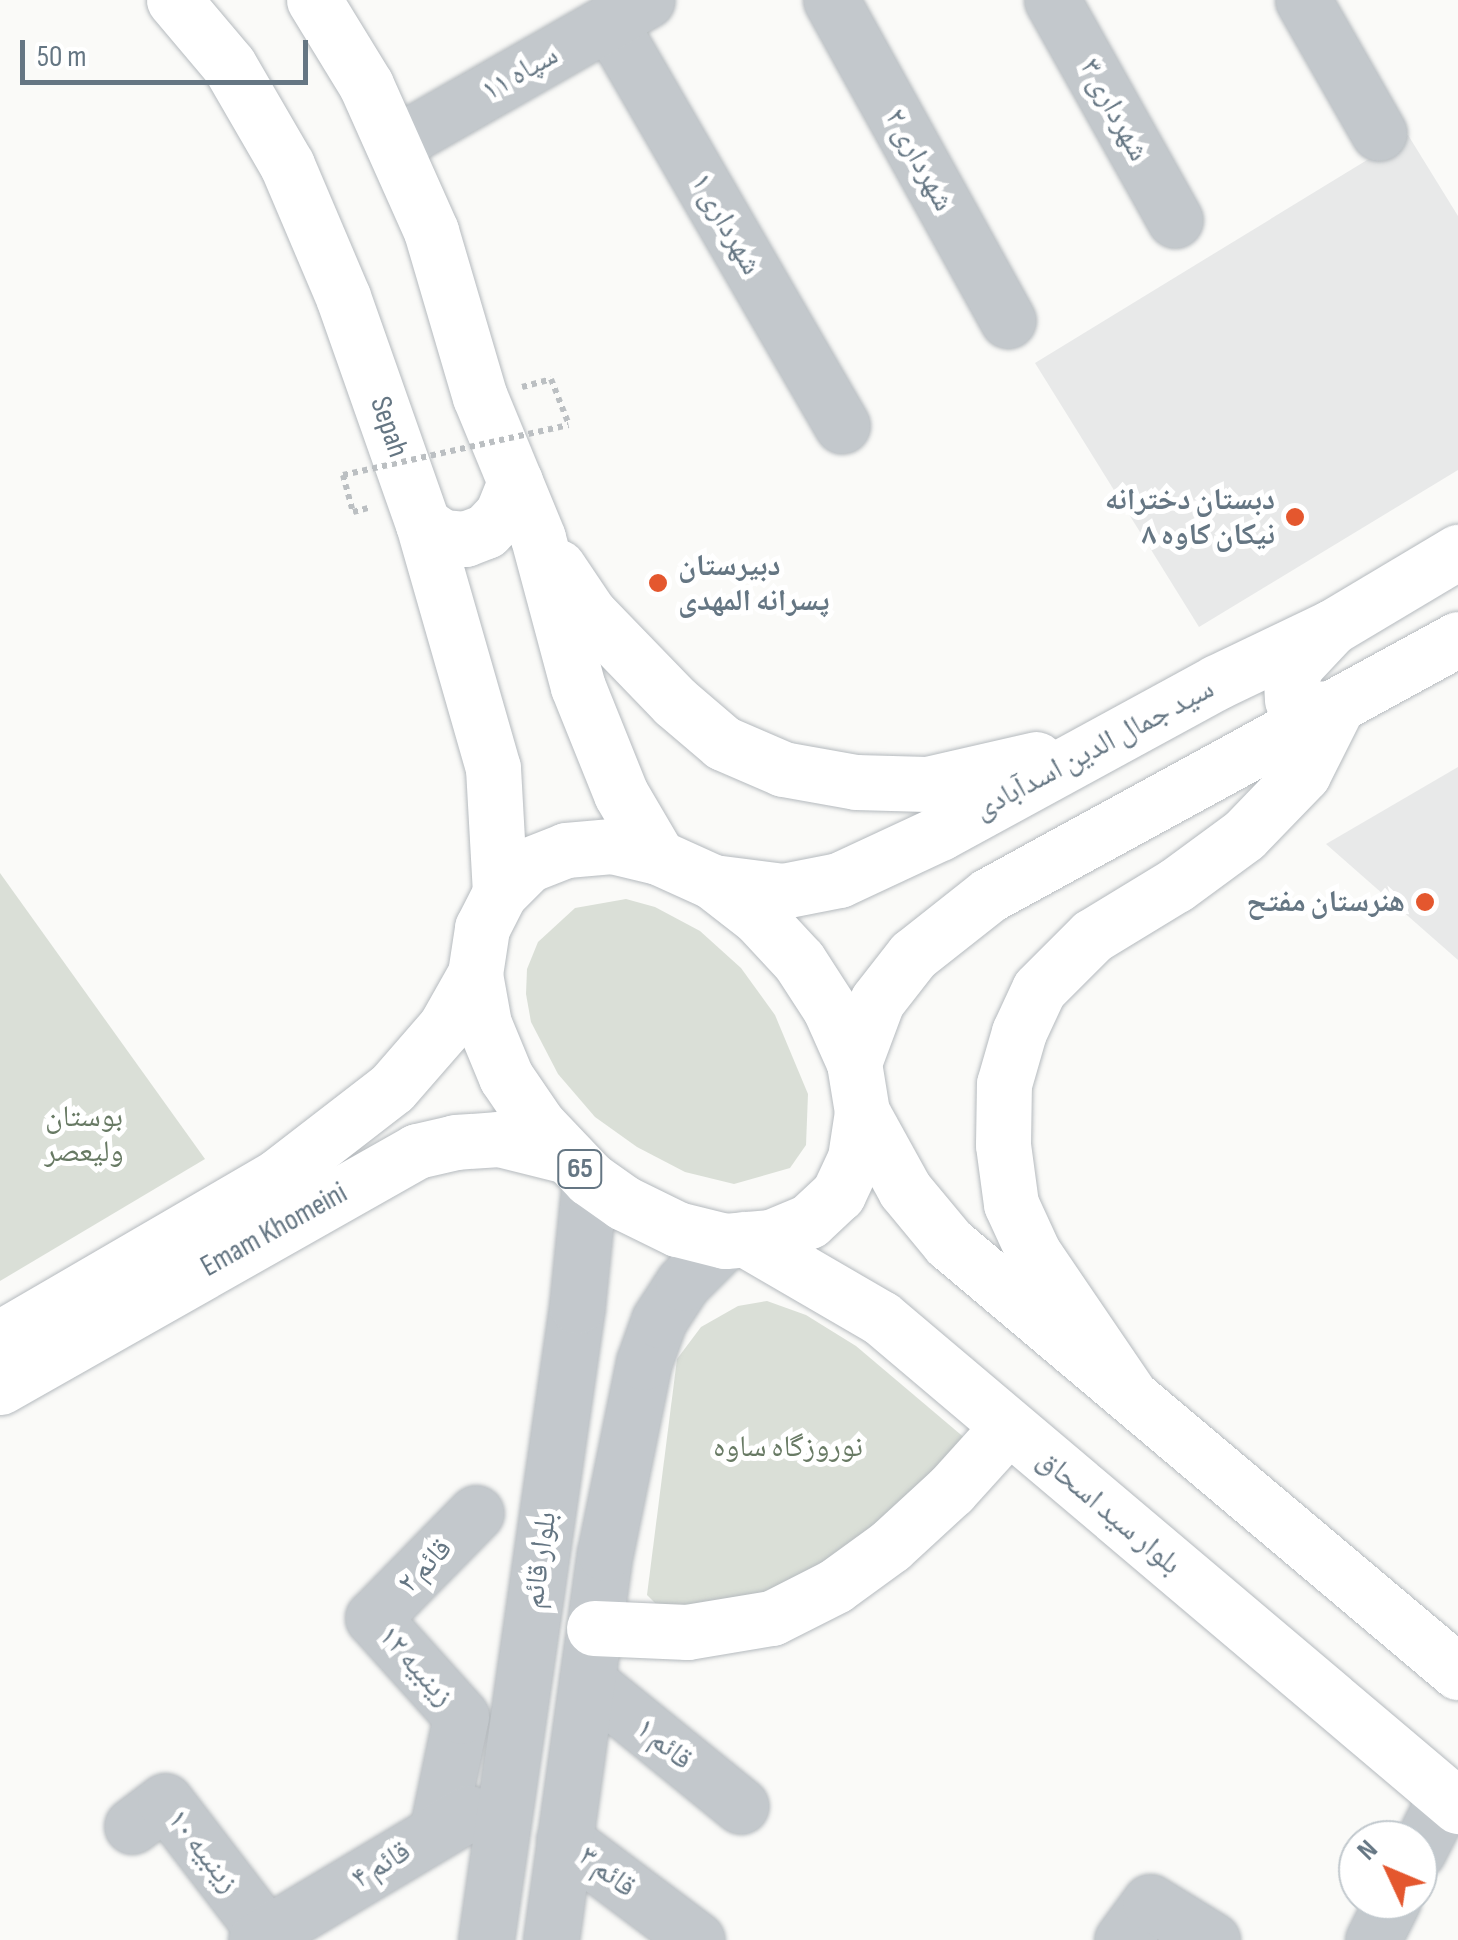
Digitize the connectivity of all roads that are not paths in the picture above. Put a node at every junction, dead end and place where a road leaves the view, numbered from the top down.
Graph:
1 (174, 0) edge
2 (314, 0) edge
3 (830, 0) edge
4 (1052, 0) edge
5 (1303, 0) edge
6 (628, 11) edge
7 (1379, 133) dead end
8 (393, 146) junction
9 (1175, 220) dead end
10 (1008, 320) dead end
11 (842, 426) dead end
12 (514, 482) junction
13 (423, 524) junction
14 (538, 538) junction
15 (1458, 552) edge
16 (1332, 627) junction
17 (1458, 639) edge
18 (1336, 708) junction
19 (1102, 744) junction
20 (658, 857) junction
21 (713, 882) junction
22 (500, 892) junction
23 (475, 974) junction
24 (858, 1088) junction
25 (578, 1167) junction
26 (735, 1240) junction
27 (122, 1292) junction
28 (0, 1338) edge
29 (0, 1387) edge
30 (1130, 1395) junction
31 (1008, 1427) junction
32 (476, 1513) dead end
33 (544, 1534) junction
34 (604, 1553) junction
35 (374, 1618) joint
36 (594, 1628) junction
37 (1458, 1672) edge
38 (586, 1681) junction
39 (506, 1791) junction
40 (1452, 1801) edge
41 (741, 1806) dead end
42 (1438, 1822) edge
43 (132, 1826) dead end
44 (437, 1831) junction
45 (564, 1840) junction
46 (1136, 1921) edge
47 (261, 1937) edge
48 (486, 1940) edge
49 (550, 1940) edge
50 (697, 1940) edge
51 (1212, 1940) edge

1 - 13 main road, Sepah / 65
2 - 8 main road
3 - 10 street, شهرداری ۲
4 - 9 street, شهرداری ۳
5 - 7 street
6 - 8 street, سپاه ۱۱
6 - 11 street, شهرداری ۱
8 - 12 main road
12 - 13 main road
12 - 14 main road
13 - 22 main road, Sepah / 65
14 - 19 main road
14 - 20 main road
15 - 16 main road, سید جمال الدین اسدآبادی
16 - 18 main road
16 - 19 main road, سید جمال الدین اسدآبادی
17 - 18 main road
18 - 24 main road
18 - 30 main road
19 - 21 main road, سید جمال الدین اسدآبادی
20 - 21 main road, 65
20 - 22 main road, 65
21 - 24 main road, 65
22 - 23 main road, 65
23 - 25 main road, 65
23 - 27 main road, Emam Khomeini
24 - 26 main road, 65
24 - 30 main road, 65
25 - 26 main road, 65
25 - 27 main road, Emam Khomeini
25 - 33 street, بلوار قائم
26 - 31 main road, بلوار سید اسحاق / 65
26 - 34 street, بلوار قائم
27 - 28 main road, Emam Khomeini
27 - 29 main road, Emam Khomeini
30 - 37 main road, 65
31 - 36 main road
31 - 40 main road, بلوار سید اسحاق / 65
32 - 35 street, قائم ۲
33 - 34 street
33 - 39 street, بلوار قائم
34 - 36 street, بلوار قائم
35 - 44 street, زینبیه ۱۲
36 - 38 street, بلوار قائم
38 - 41 street, قائم ۱
38 - 45 street, بلوار قائم
39 - 44 street, قائم ۴
39 - 48 street, بلوار قائم
40 - 42 street
43 - 47 street, زینبیه ۱۰
44 - 47 street, قائم ۴
45 - 49 street, بلوار قائم
45 - 50 street, قائم ۳
46 - 51 street

